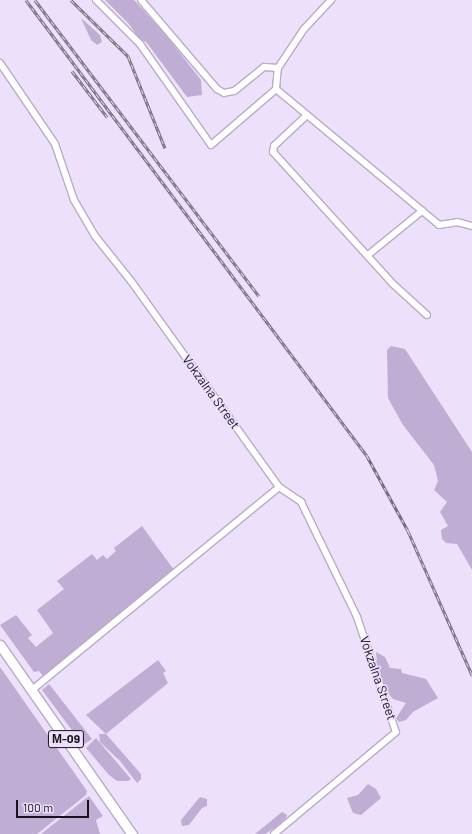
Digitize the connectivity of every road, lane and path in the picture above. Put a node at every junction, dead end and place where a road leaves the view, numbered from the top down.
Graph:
1 (96, 0) edge
2 (141, 0) edge
3 (331, 0) edge
4 (0, 63) edge
5 (278, 68) junction
6 (276, 89) junction
7 (307, 115) junction
8 (422, 211) junction
9 (472, 226) edge
10 (368, 255) junction
11 (427, 315) dead end
12 (279, 487) junction
13 (0, 645) edge
14 (32, 690) junction
15 (132, 834) edge
16 (274, 834) edge

1 - 6 street
2 - 5 street
3 - 5 street
4 - 12 street, Vokzalna Street
5 - 6 street
6 - 7 street
7 - 8 street
7 - 10 street
8 - 9 street
8 - 10 street
10 - 11 street
12 - 14 street
12 - 16 street, Vokzalna Street
13 - 14 highway, М-09
14 - 15 highway, М-09

